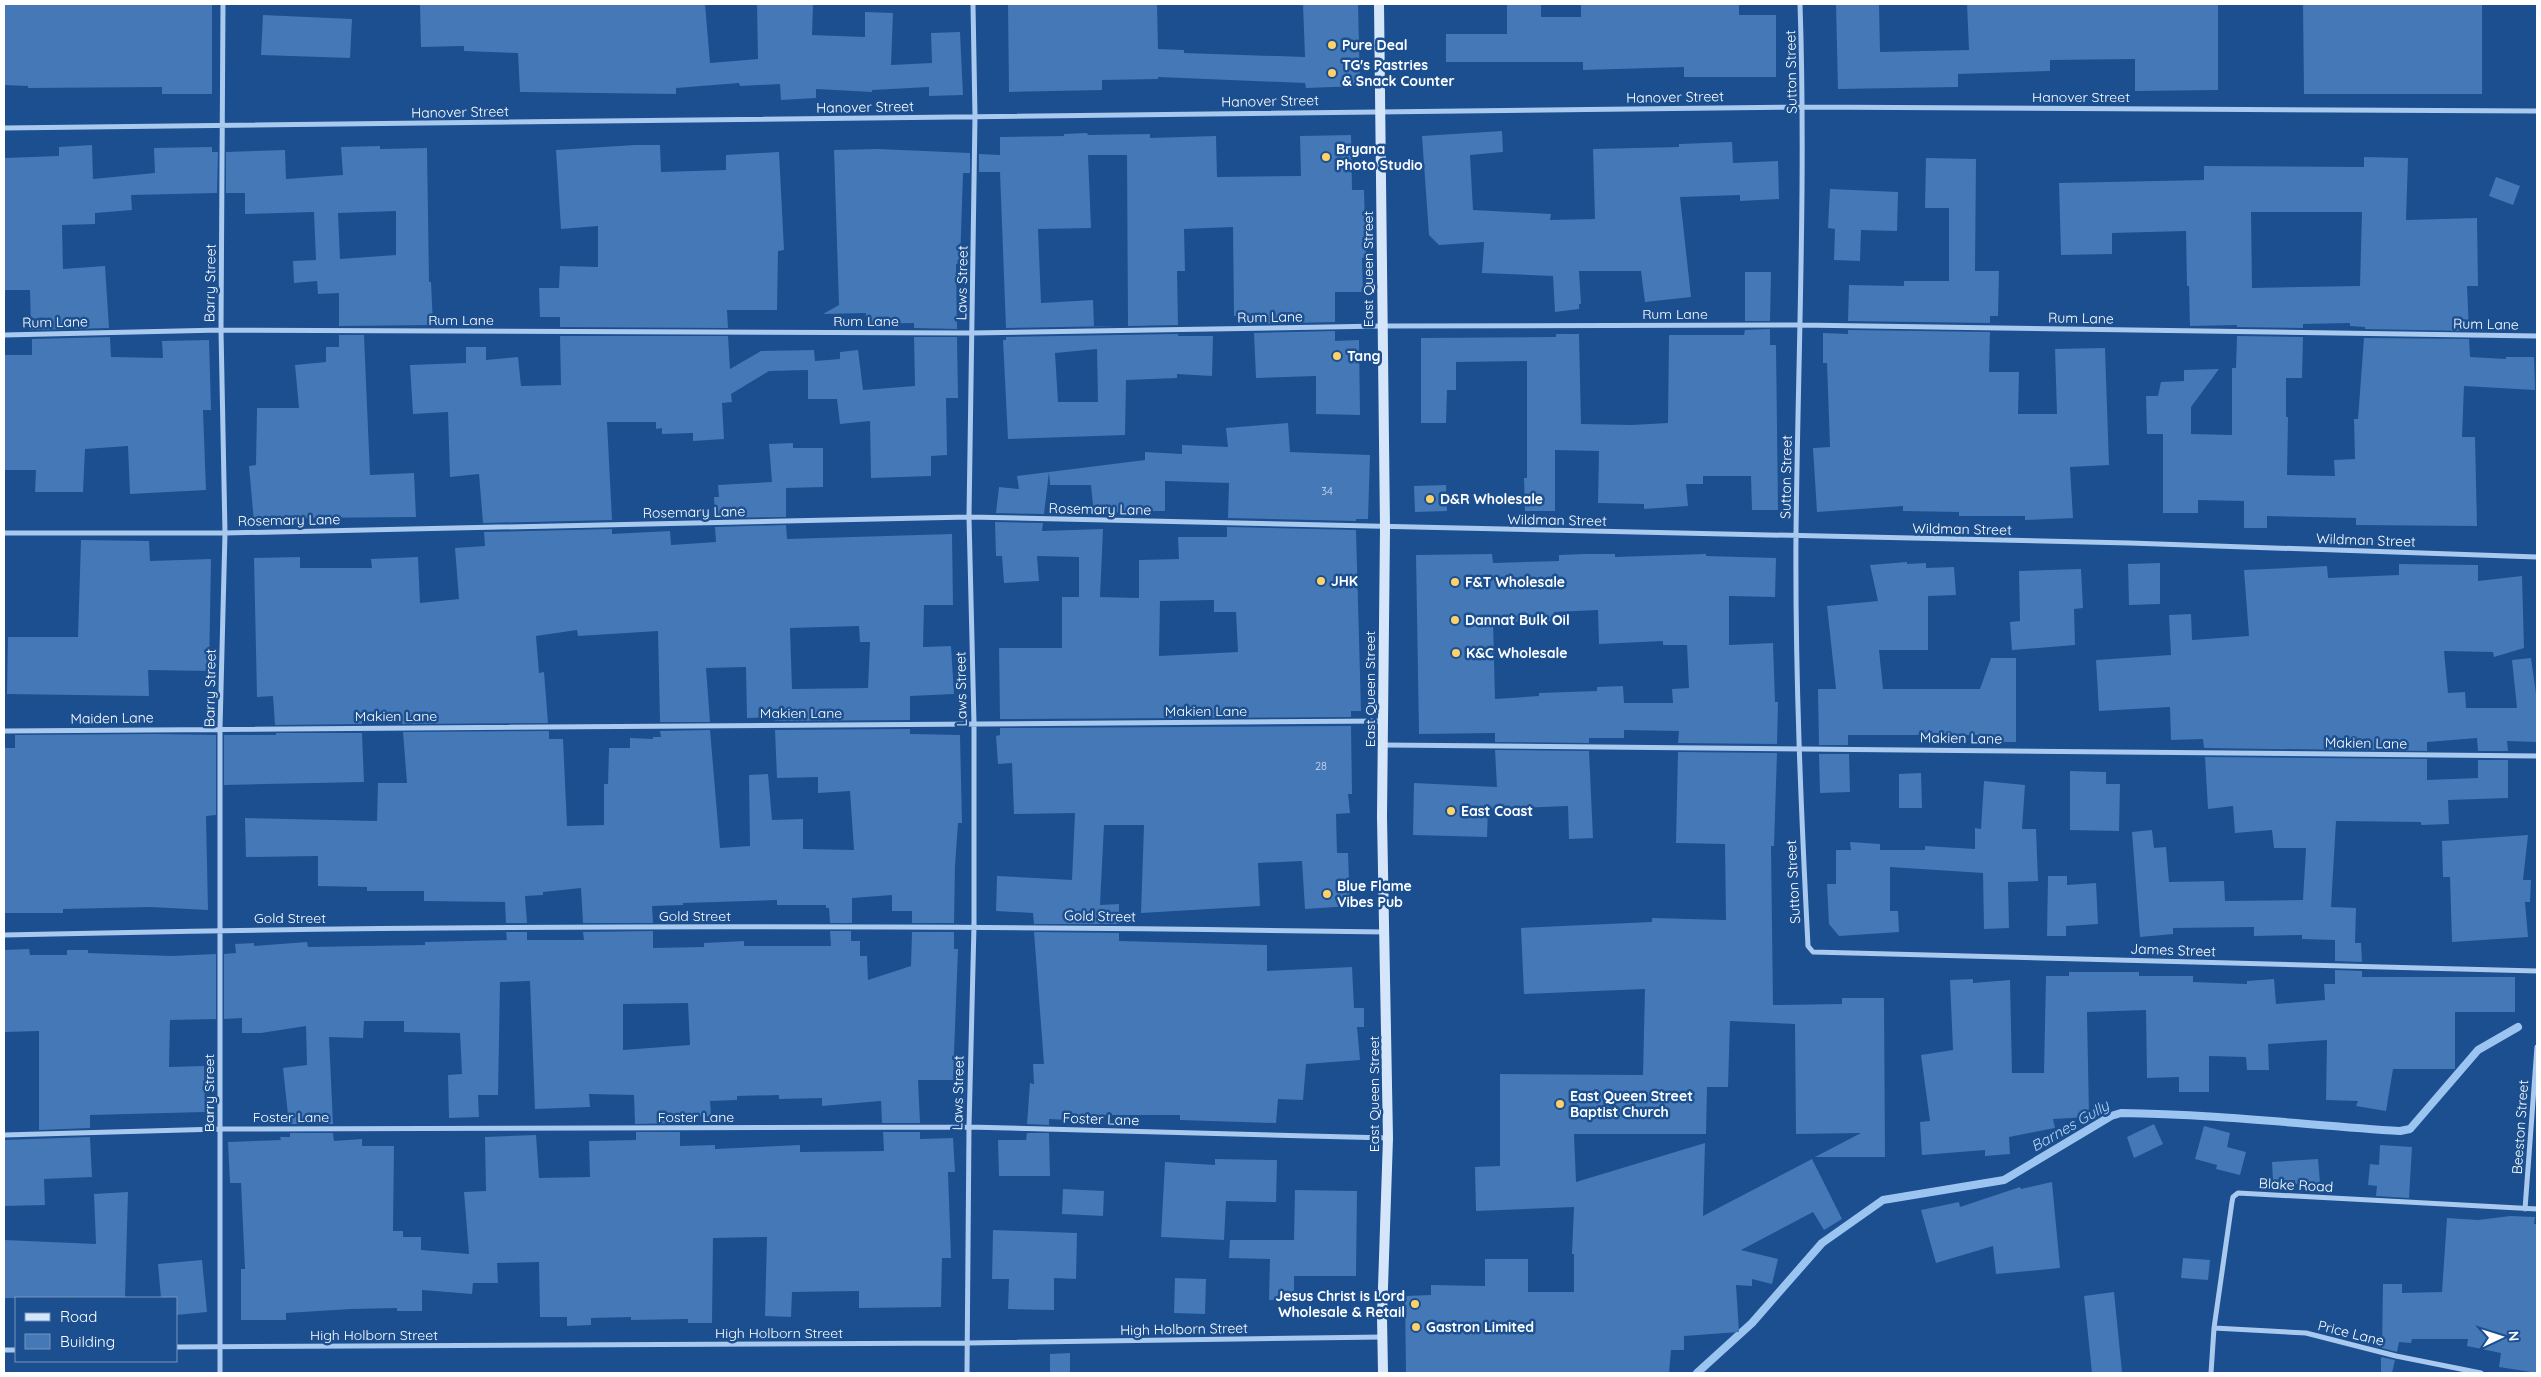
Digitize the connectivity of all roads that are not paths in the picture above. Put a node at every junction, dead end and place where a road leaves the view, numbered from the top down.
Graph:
1 (223, 4) edge
2 (974, 4) edge
3 (1379, 4) edge
4 (1800, 4) edge
5 (1804, 107) junction
6 (1381, 111) junction
7 (2537, 111) edge
8 (975, 116) junction
9 (223, 126) junction
10 (4, 128) edge
11 (1800, 325) junction
12 (1382, 326) junction
13 (221, 330) junction
14 (972, 333) junction
15 (4, 334) edge
16 (2537, 336) edge
17 (969, 518) junction
18 (1385, 528) junction
19 (4, 533) edge
20 (225, 533) junction
21 (1796, 536) junction
22 (2537, 556) edge
23 (1383, 721) junction
24 (974, 723) junction
25 (220, 728) junction
26 (4, 731) edge
27 (1384, 745) junction
28 (1798, 747) junction
29 (2537, 756) edge
30 (974, 926) junction
31 (219, 930) junction
32 (1386, 932) junction
33 (4, 935) edge
34 (1810, 949) joint
35 (2537, 971) edge
36 (2537, 1046) edge
37 (969, 1127) junction
38 (220, 1129) junction
39 (4, 1135) edge
40 (1388, 1138) junction
41 (2525, 1209) junction
42 (2537, 1209) edge
43 (2214, 1328) junction
44 (1382, 1337) junction
45 (967, 1343) junction
46 (178, 1347) edge
47 (220, 1347) junction
48 (220, 1373) edge
49 (967, 1373) edge
50 (1383, 1373) edge
51 (2211, 1373) edge
52 (2481, 1373) edge

1 - 9 street, Barry Street
2 - 8 street, Laws Street
3 - 6 main road, East Queen Street
4 - 5 street, Sutton Street
5 - 6 street, Hanover Street
5 - 7 street, Hanover Street
5 - 11 street, Sutton Street
6 - 8 street, Hanover Street
6 - 12 main road, East Queen Street
8 - 9 street, Hanover Street
8 - 14 street, Laws Street
9 - 10 street, Hanover Street
9 - 13 street, Barry Street
11 - 12 street, Rum Lane
11 - 16 street, Rum Lane
11 - 21 street, Sutton Street
12 - 14 street, Rum Lane
12 - 18 main road, East Queen Street
13 - 14 street, Rum Lane
13 - 15 street, Rum Lane
13 - 20 street, Barry Street
14 - 17 street, Laws Street
17 - 18 street, Rosemary Lane
17 - 20 street, Rosemary Lane
17 - 24 street, Laws Street
18 - 21 street, Wildman Street
18 - 23 main road, East Queen Street
19 - 20 street, Rosemary Lane
20 - 25 street, Barry Street
21 - 22 street, Wildman Street
21 - 28 street, Sutton Street
23 - 24 street, Makien Lane
23 - 27 main road, East Queen Street
24 - 25 street, Makien Lane
24 - 30 street, Laws Street
25 - 26 street, Maiden Lane
25 - 31 street, Barry Street
27 - 28 street, Makien Lane
27 - 32 main road, East Queen Street
28 - 29 street, Makien Lane
28 - 34 street, Sutton Street
30 - 31 street, Gold Street
30 - 32 street, Gold Street
30 - 37 street, Laws Street
31 - 33 street, Gold Street
31 - 38 street, Barry Street
32 - 40 main road, East Queen Street
34 - 35 street, James Street
36 - 41 street, Beeston Street
37 - 38 street, Foster Lane
37 - 40 street, Foster Lane
37 - 45 street, Laws Street
38 - 39 street, Foster Lane
38 - 47 street, Barry Street
40 - 44 main road, East Queen Street
41 - 42 street, Blake Road
41 - 43 street, Blake Road
43 - 51 street, Blake Road
43 - 52 street, Price Lane
44 - 45 street, High Holborn Street
44 - 50 main road, East Queen Street
45 - 47 street, High Holborn Street
45 - 49 street, Laws Street
46 - 47 street, High Holborn Street
47 - 48 street, Barry Street

